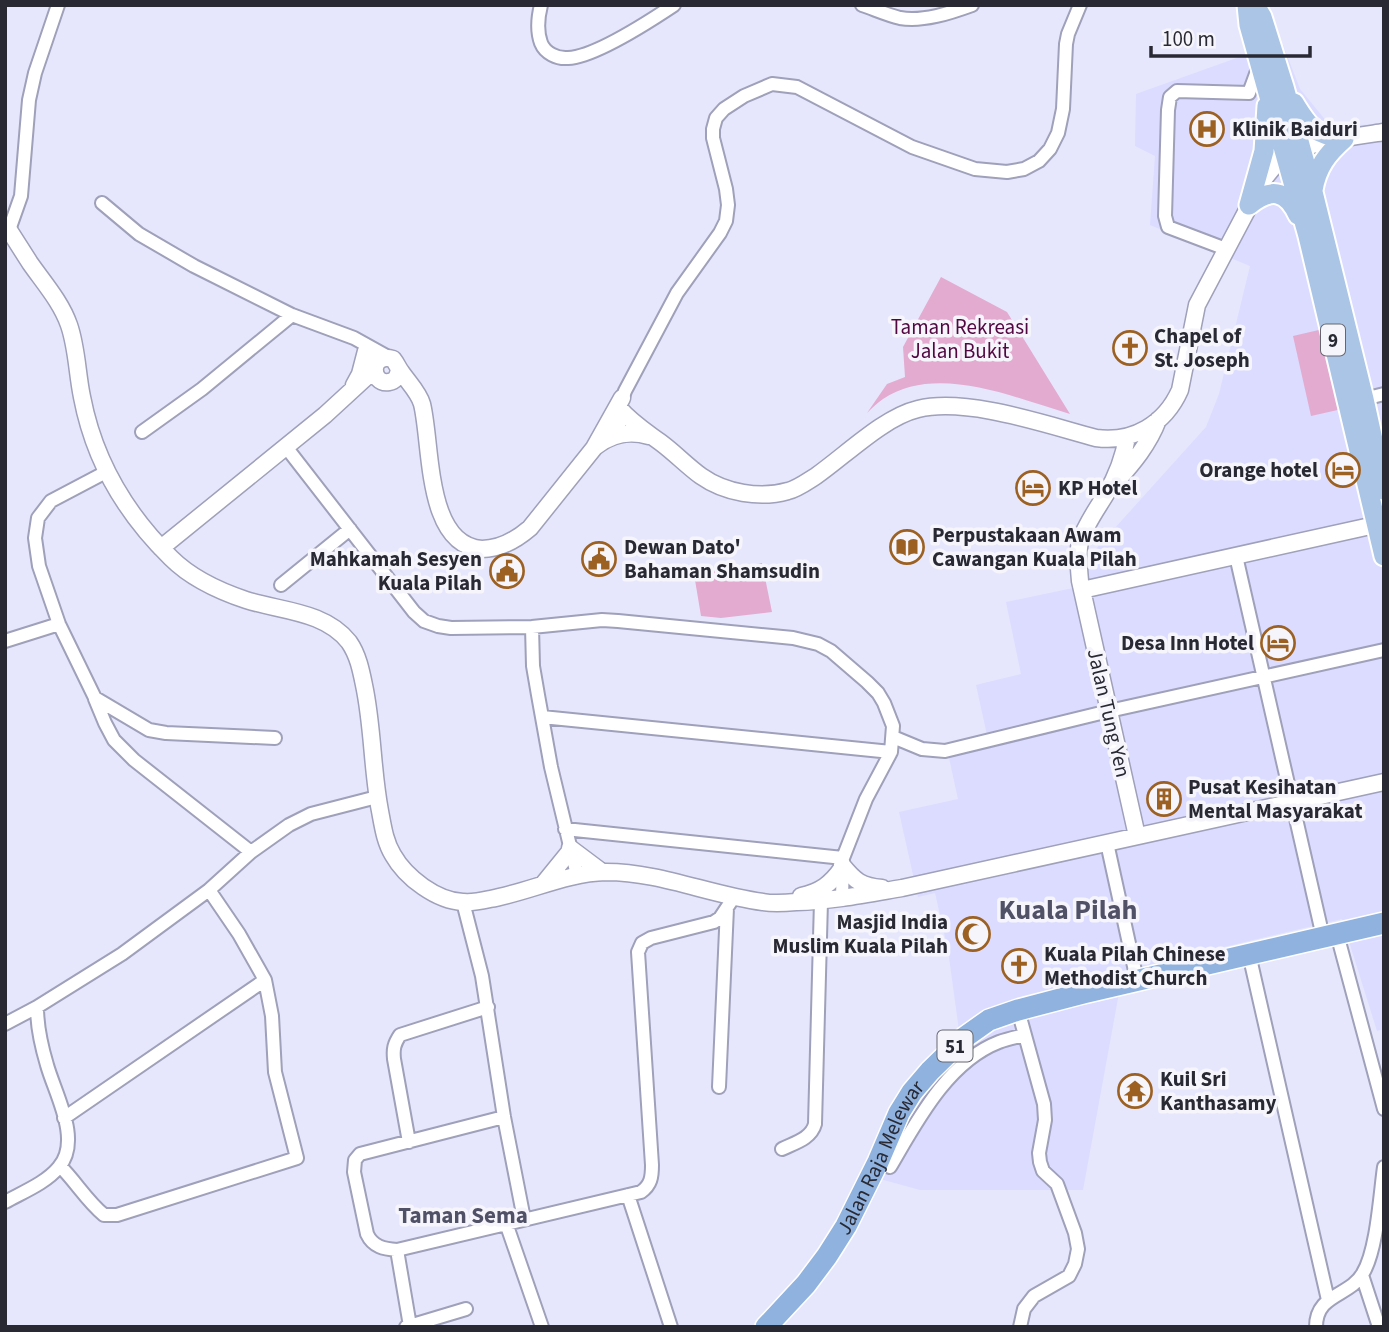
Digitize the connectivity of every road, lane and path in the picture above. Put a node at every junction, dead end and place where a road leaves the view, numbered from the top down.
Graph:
1 (58, 5) edge
2 (541, 5) edge
3 (674, 5) edge
4 (862, 5) edge
5 (972, 5) edge
6 (1080, 5) edge
7 (1247, 5) edge
8 (1255, 5) edge
9 (1260, 63) junction
10 (1276, 87) junction
11 (1384, 132) edge
12 (1344, 139) junction
13 (1293, 152) junction
14 (1313, 192) junction
15 (102, 203) dead end
16 (1249, 205) junction
17 (7, 228) edge
18 (1308, 236) junction
19 (1226, 249) junction
20 (292, 315) junction
21 (354, 338) junction
22 (382, 367) junction
23 (1384, 394) edge
24 (348, 395) junction
25 (1364, 398) junction
26 (621, 403) junction
27 (1159, 418) junction
28 (142, 432) dead end
29 (619, 434) junction
30 (651, 437) junction
31 (1128, 437) junction
32 (286, 447) junction
33 (594, 447) junction
34 (106, 472) junction
35 (1109, 490) junction
36 (1384, 490) edge
37 (1380, 524) edge
38 (350, 529) junction
39 (161, 548) junction
40 (1236, 556) junction
41 (1384, 556) edge
42 (281, 584) dead end
43 (1082, 590) junction
44 (60, 624) junction
45 (532, 627) junction
46 (5, 642) edge
47 (1384, 650) edge
48 (1264, 677) junction
49 (95, 698) junction
50 (1109, 711) junction
51 (542, 717) junction
52 (893, 737) junction
53 (275, 738) dead end
54 (891, 752) junction
55 (1384, 782) edge
56 (377, 797) junction
57 (1292, 802) junction
58 (565, 829) junction
59 (1137, 836) junction
60 (1107, 843) junction
61 (570, 850) junction
62 (251, 852) junction
63 (842, 864) junction
64 (602, 872) junction
65 (577, 875) junction
66 (542, 885) junction
67 (902, 888) junction
68 (209, 890) junction
69 (842, 899) junction
70 (821, 901) junction
71 (463, 902) junction
72 (764, 902) junction
73 (731, 903) junction
74 (1384, 923) edge
75 (1330, 935) junction
76 (1249, 954) junction
77 (265, 980) junction
78 (1137, 980) junction
79 (37, 1007) junction
80 (488, 1007) junction
81 (1018, 1010) junction
82 (5, 1024) edge
83 (1025, 1035) junction
84 (719, 1087) dead end
85 (1384, 1109) edge
86 (504, 1117) junction
87 (64, 1118) junction
88 (409, 1142) junction
89 (782, 1149) dead end
90 (878, 1162) junction
91 (60, 1166) junction
92 (1384, 1167) edge
93 (628, 1195) junction
94 (5, 1202) edge
95 (524, 1219) junction
96 (506, 1223) junction
97 (397, 1250) junction
98 (1362, 1275) junction
99 (1328, 1300) junction
100 (467, 1308) dead end
101 (408, 1326) edge
102 (542, 1327) edge
103 (671, 1327) edge
104 (766, 1327) edge
105 (1020, 1327) edge
106 (1315, 1327) edge
107 (1379, 1327) edge

1 - 17 street
2 - 3 street
4 - 5 street
6 - 26 street
7 - 9 main road, 9
8 - 10 main road, 9
9 - 10 main road, 9
9 - 19 street
10 - 12 main road
10 - 13 main road, 9
10 - 16 main road
11 - 12 street
12 - 13 street
12 - 14 main road
13 - 14 main road, 9
13 - 16 street
13 - 18 main road, 9
14 - 25 main road, 9
15 - 20 street
16 - 18 main road
16 - 19 street
17 - 34 street
18 - 37 main road, 9
19 - 27 street
20 - 21 street
20 - 28 street
21 - 22 street
21 - 22 street
22 - 24 street
22 - 24 street
22 - 33 street
23 - 25 street
24 - 32 street
25 - 36 main road, 9
26 - 29 street
26 - 30 street
26 - 33 street
27 - 31 street
27 - 35 street
29 - 30 street
29 - 33 street
30 - 31 street
31 - 35 street
32 - 38 street
32 - 39 street
34 - 39 street
34 - 44 street
35 - 43 street, Jalan Tung Yen
37 - 40 street
37 - 41 main road, 9
38 - 42 street
38 - 45 street
39 - 56 street
40 - 43 street
40 - 48 street
43 - 50 street, Jalan Tung Yen
44 - 46 street
44 - 49 street
45 - 51 street
45 - 52 street
47 - 48 street
48 - 50 street
48 - 57 street
49 - 53 street
49 - 62 street
50 - 52 street
50 - 59 street, Jalan Tung Yen
51 - 54 street
51 - 58 street
52 - 54 street
54 - 63 street
55 - 57 street
56 - 62 street
56 - 71 street
57 - 59 street
57 - 75 street
58 - 61 street
58 - 63 street
59 - 60 street
60 - 67 street
60 - 78 street
61 - 64 street
61 - 65 street
61 - 66 street
62 - 68 street
63 - 67 street
63 - 69 street
63 - 72 street
64 - 65 street
64 - 73 street
65 - 66 street
66 - 71 street
67 - 69 street
68 - 77 street
68 - 79 street
69 - 70 street
70 - 72 street
70 - 89 street
71 - 80 street
72 - 73 street
73 - 84 street
73 - 93 street
74 - 75 highway, Jalan Raja Melewar / 51
75 - 76 highway, Jalan Raja Melewar / 51
75 - 85 street
76 - 78 highway, Jalan Raja Melewar / 51
76 - 99 street
77 - 87 street
77 - 91 street
78 - 81 highway, Jalan Raja Melewar / 51
79 - 82 street
79 - 87 street
80 - 86 street
80 - 88 street
81 - 83 street
81 - 90 highway, Jalan Raja Melewar / 51
83 - 90 street
83 - 105 street
86 - 88 street
86 - 95 street
87 - 91 street
88 - 97 street
90 - 104 highway, Jalan Raja Melewar / 51
91 - 94 street
92 - 98 street
93 - 95 street
93 - 103 street
95 - 96 street
96 - 97 street
96 - 102 street
97 - 101 street
98 - 99 street
98 - 107 street
99 - 106 street
100 - 101 street

